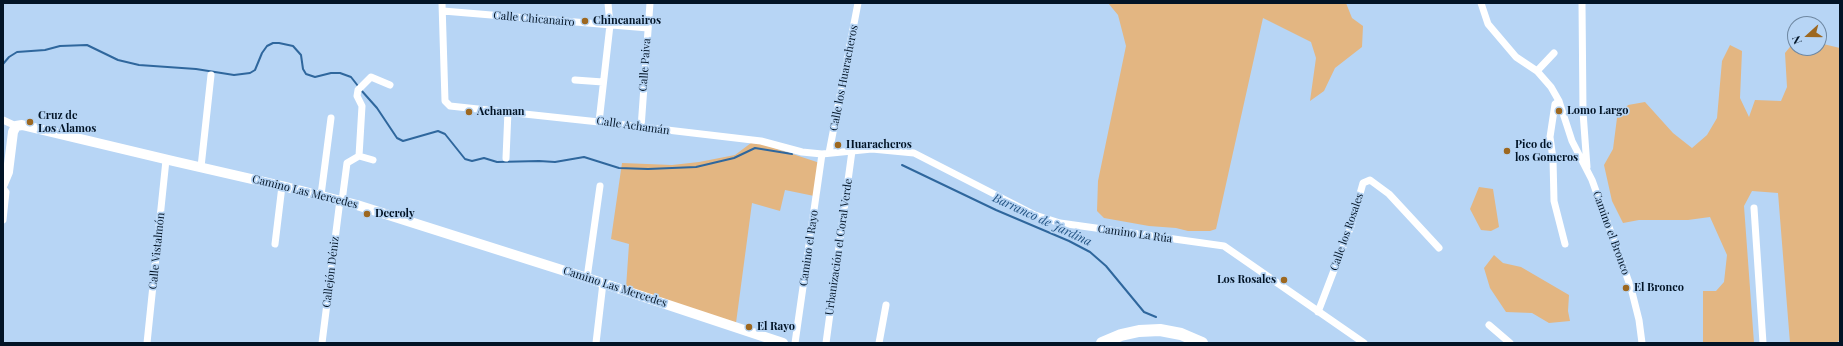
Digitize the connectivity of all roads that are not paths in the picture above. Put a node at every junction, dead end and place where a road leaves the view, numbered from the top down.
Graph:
1 (442, 3) edge
2 (608, 3) edge
3 (650, 3) edge
4 (858, 3) edge
5 (1481, 3) edge
6 (1582, 3) edge
7 (443, 11) junction
8 (610, 25) junction
9 (648, 28) junction
10 (1554, 53) dead end
11 (1537, 71) junction
12 (211, 75) dead end
13 (575, 80) dead end
14 (603, 82) junction
15 (390, 86) dead end
16 (1559, 101) junction
17 (508, 111) junction
18 (331, 118) dead end
19 (3, 120) edge
20 (599, 122) junction
21 (16, 126) junction
22 (640, 128) junction
23 (852, 151) junction
24 (825, 154) junction
25 (359, 156) junction
26 (506, 158) dead end
27 (166, 160) junction
28 (373, 160) dead end
29 (201, 167) junction
30 (1587, 171) junction
31 (3, 184) edge
32 (282, 186) junction
33 (600, 186) dead end
34 (3, 188) edge
35 (321, 195) junction
36 (341, 201) junction
37 (1754, 208) dead end
38 (3, 220) edge
39 (275, 244) dead end
40 (1565, 244) dead end
41 (1439, 248) dead end
42 (587, 278) junction
43 (603, 283) junction
44 (886, 305) dead end
45 (1318, 312) junction
46 (1489, 325) dead end
47 (147, 343) edge
48 (322, 343) edge
49 (596, 343) edge
50 (783, 343) edge
51 (795, 343) edge
52 (826, 343) edge
53 (880, 343) edge
54 (1102, 343) edge
55 (1202, 343) edge
56 (1364, 343) edge
57 (1510, 343) edge
58 (1642, 343) edge
59 (1763, 343) edge

1 - 7 street
2 - 8 street
3 - 9 street, Calle Paiva
4 - 24 street, Calle los Huaracheros
5 - 11 street
6 - 30 street
7 - 8 street, Calle Chicanairo
7 - 17 street, Calle Achamán
8 - 9 street, Calle Chicanairo
8 - 14 street
9 - 22 street, Calle Paiva
10 - 11 street
11 - 16 street
12 - 29 street
13 - 14 street
14 - 20 street
15 - 25 street
16 - 30 street
16 - 40 street
17 - 20 street, Calle Achamán
17 - 26 street
18 - 35 street
19 - 21 street
20 - 22 street, Calle Achamán
21 - 27 main road, Camino Las Mercedes
21 - 31 main road
22 - 24 street, Calle Achamán
23 - 24 street, Camino La Rúa
23 - 45 street, Camino La Rúa
23 - 52 street, Urbanización el Coral Verde
24 - 51 street, Camino el Rayo
25 - 28 street
25 - 36 street, Callejón Déniz
27 - 29 main road, Camino Las Mercedes
27 - 47 street, Calle Vistalmón
29 - 32 main road, Camino Las Mercedes
30 - 58 street, Camino el Bronco
32 - 35 main road, Camino Las Mercedes
32 - 39 street
33 - 42 street
34 - 38 street
35 - 36 main road, Camino Las Mercedes
36 - 42 main road, Camino Las Mercedes
36 - 48 street, Callejón Déniz
37 - 59 street
41 - 45 street, Calle los Rosales
42 - 43 main road, Camino Las Mercedes
43 - 49 street
43 - 50 main road, Camino Las Mercedes
44 - 53 street
45 - 56 street, Camino La Rúa
46 - 57 street
54 - 55 main road

